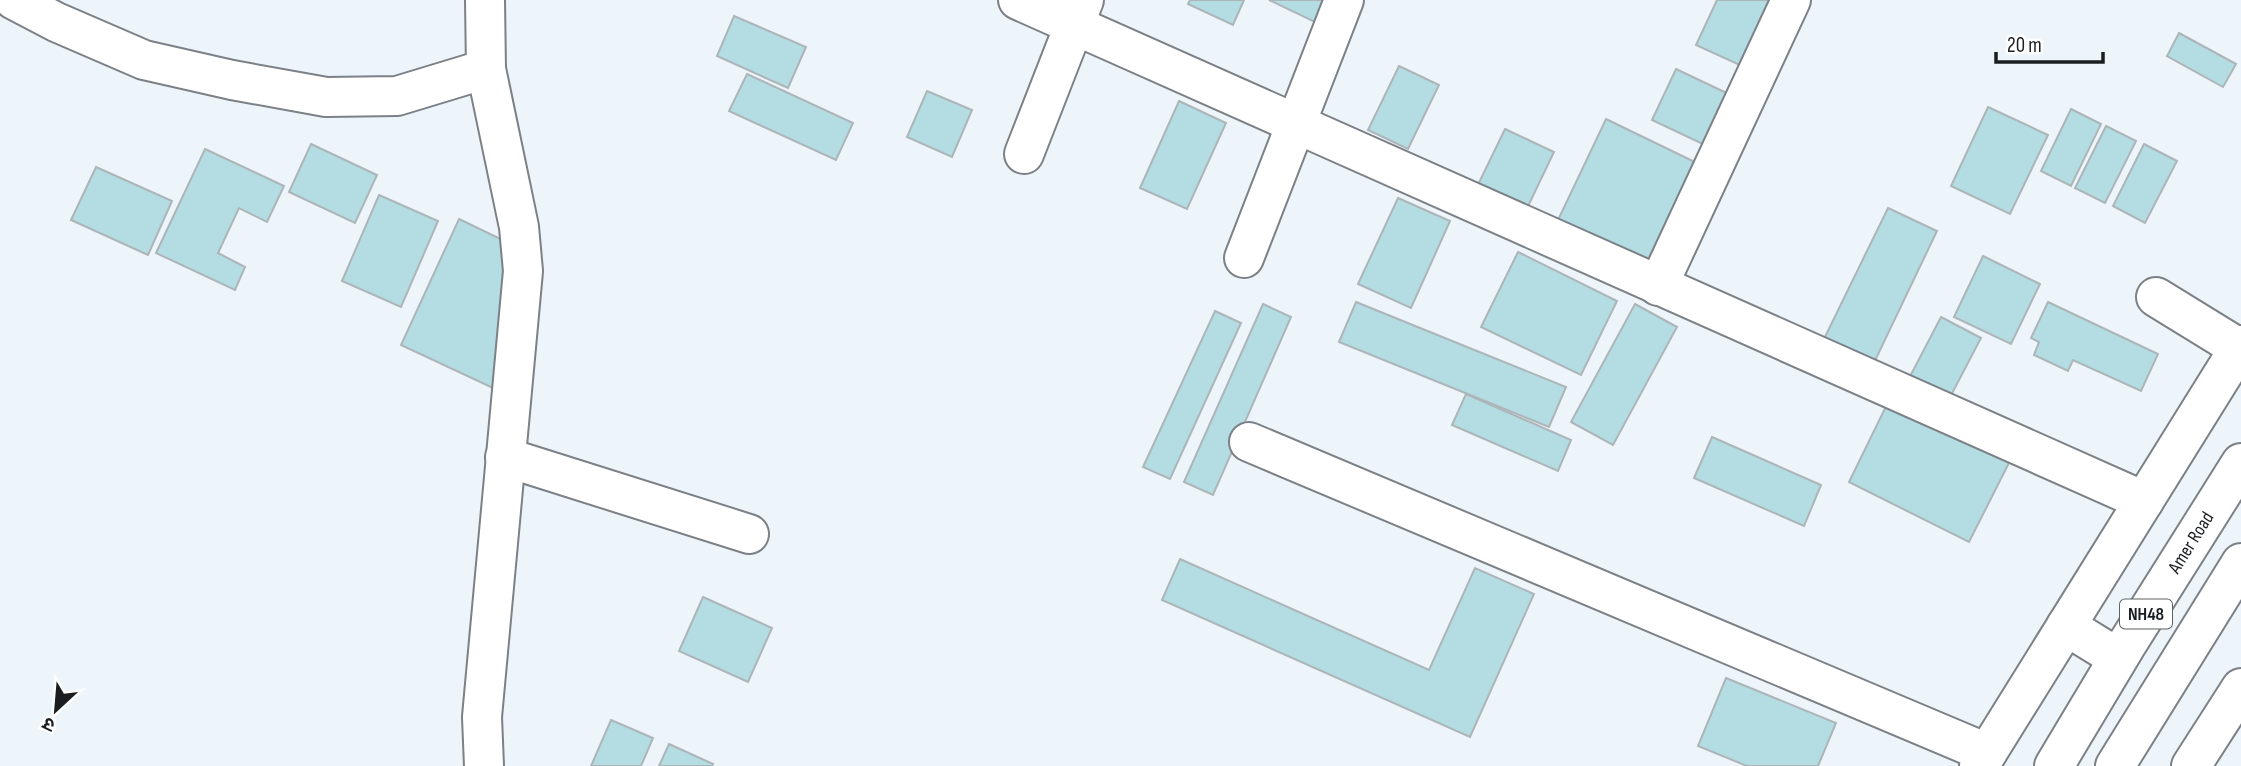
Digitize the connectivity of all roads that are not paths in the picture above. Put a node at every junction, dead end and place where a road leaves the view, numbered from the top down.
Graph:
1 (14, 0) edge
2 (485, 0) edge
3 (1017, 0) edge
4 (1344, 0) edge
5 (1791, 0) edge
6 (1079, 12) edge
7 (486, 69) junction
8 (1297, 125) junction
9 (1024, 154) dead end
10 (1244, 258) dead end
11 (1658, 286) junction
12 (2155, 297) dead end
13 (2240, 346) edge
14 (1249, 442) dead end
15 (505, 457) junction
16 (2241, 463) edge
17 (2144, 501) junction
18 (749, 534) dead end
19 (2241, 562) edge
20 (2066, 626) junction
21 (2118, 658) junction
22 (2241, 688) edge
23 (1983, 759) edge
24 (484, 766) edge
25 (2054, 766) edge
26 (2115, 766) edge
27 (2191, 766) edge

1 - 7 main road
2 - 7 main road
3 - 6 main road
4 - 8 main road
5 - 11 main road
6 - 8 main road
6 - 9 main road
7 - 15 main road
8 - 10 main road
8 - 11 main road
11 - 17 main road
12 - 13 main road
13 - 17 main road
14 - 23 main road
15 - 18 main road
15 - 24 main road
16 - 21 main road, Amer Road / NH48
17 - 20 main road
19 - 26 main road, NH48
20 - 21 main road
20 - 23 main road
21 - 25 main road, Amer Road / NH48
22 - 27 main road

